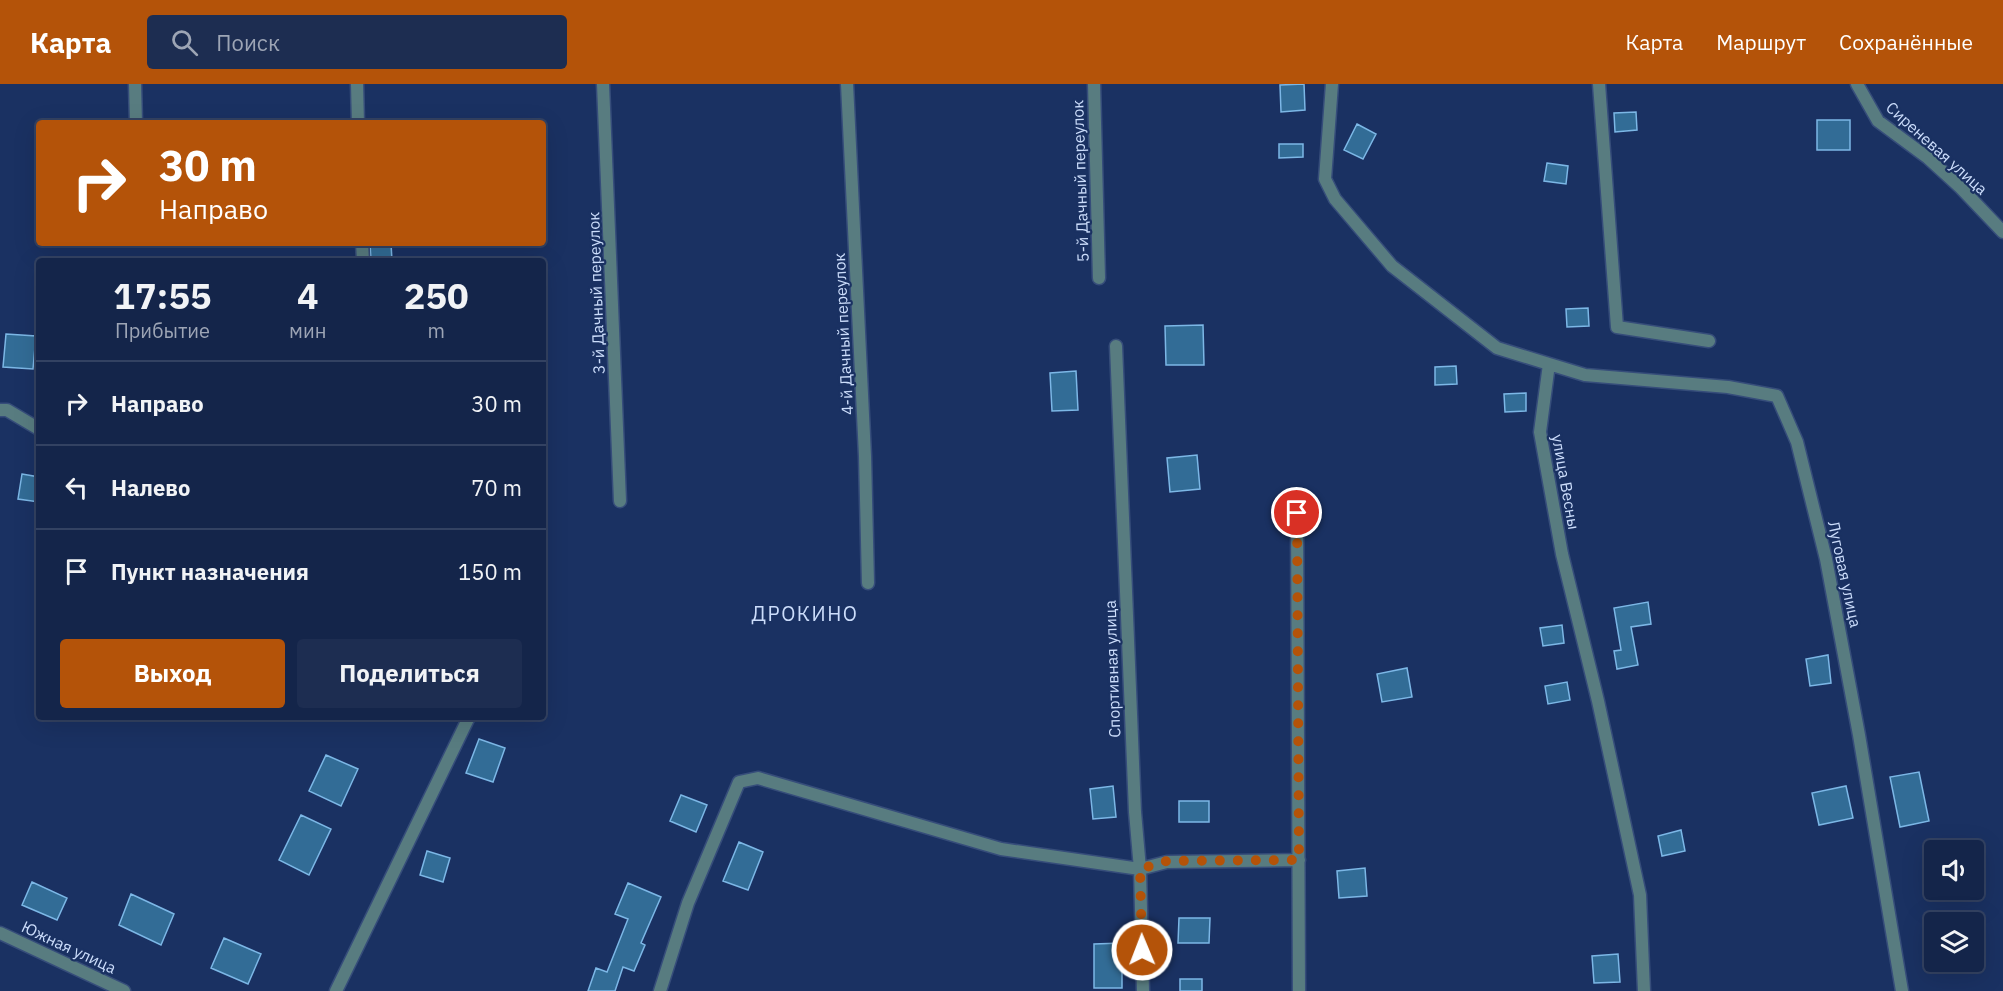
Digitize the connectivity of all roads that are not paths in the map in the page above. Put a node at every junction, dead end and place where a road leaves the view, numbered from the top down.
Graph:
1 (135, 84) edge
2 (357, 84) edge
3 (603, 84) edge
4 (848, 84) edge
5 (1094, 84) edge
6 (1332, 84) edge
7 (1599, 84) edge
8 (1857, 84) edge
9 (136, 120) edge
10 (358, 120) edge
11 (2003, 232) edge
12 (1099, 278) dead end
13 (1710, 341) dead end
14 (1116, 346) dead end
15 (1549, 364) junction
16 (0, 410) edge
17 (36, 427) edge
18 (620, 501) dead end
19 (1297, 513) dead end
20 (868, 583) dead end
21 (468, 720) edge
22 (1299, 860) junction
23 (1140, 869) junction
24 (0, 933) edge
25 (124, 991) edge
26 (336, 991) edge
27 (660, 991) edge
28 (1143, 991) edge
29 (1299, 991) edge
30 (1644, 991) edge
31 (1902, 991) edge

1 - 9 street
2 - 10 street
3 - 18 street, 3-й Дачный переулок
4 - 20 street, 4-й Дачный переулок
5 - 12 street, 5-й Дачный переулок
6 - 15 street
7 - 13 street
8 - 11 street, Сиреневая улица
14 - 23 street, Спортивная улица
15 - 30 street, улица Весны
15 - 31 street, Луговая улица
16 - 17 street
19 - 22 street
21 - 26 street
22 - 23 street
22 - 29 street
23 - 27 street
23 - 28 street, Спортивная улица
24 - 25 street, Южная улица

